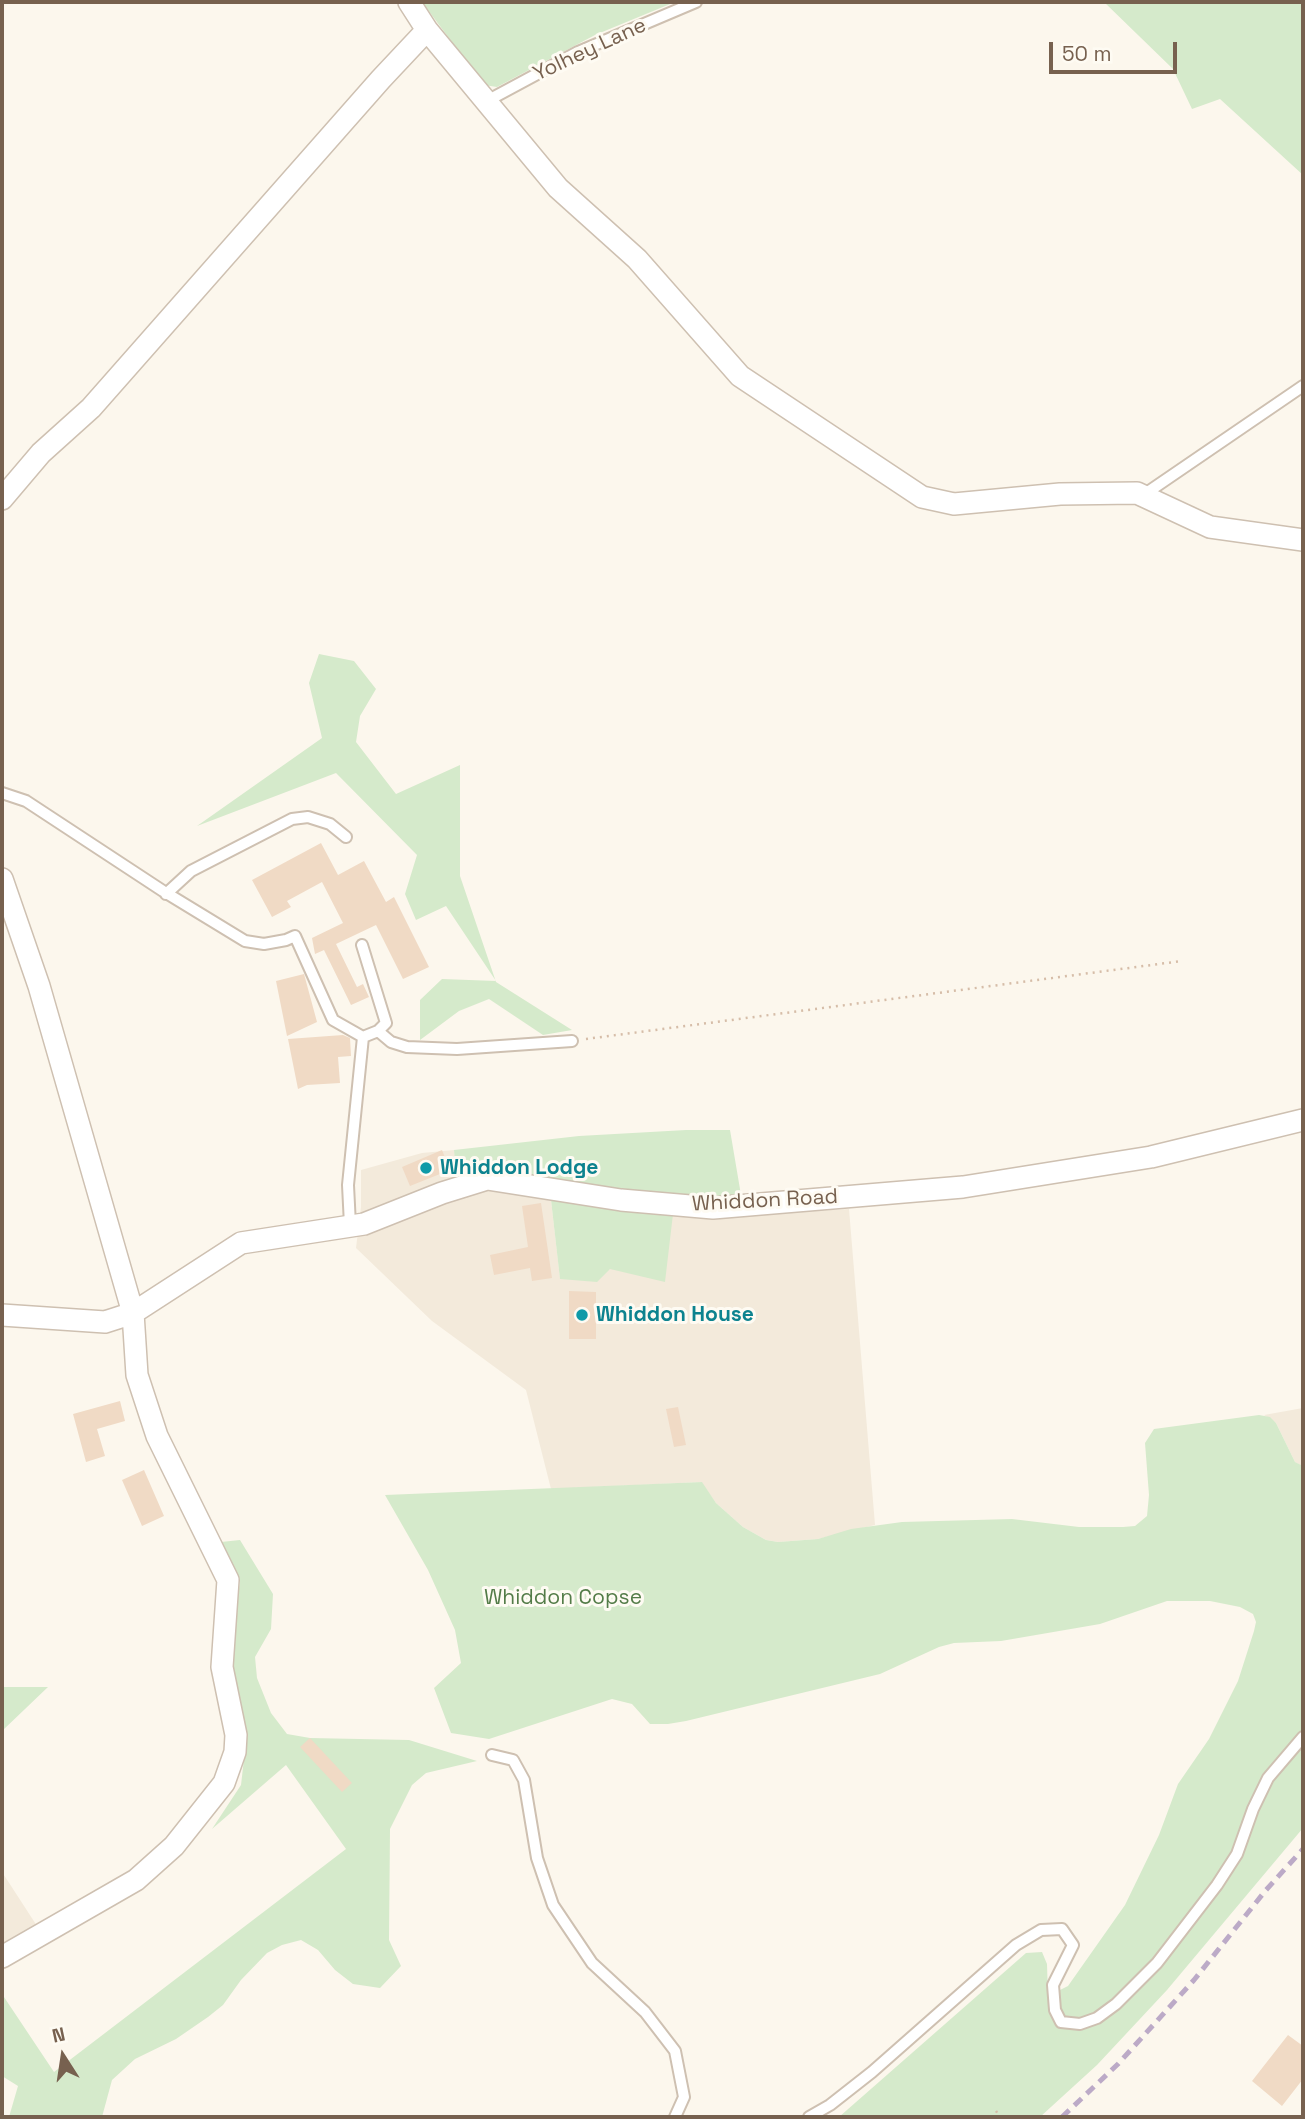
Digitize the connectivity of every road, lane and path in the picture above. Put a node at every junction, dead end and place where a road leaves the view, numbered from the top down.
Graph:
1 (409, 2) edge
2 (696, 2) edge
3 (427, 30) junction
4 (485, 102) junction
5 (1303, 386) edge
6 (1142, 496) junction
7 (2, 499) edge
8 (1303, 540) edge
9 (2, 793) edge
10 (346, 837) dead end
11 (2, 879) edge
12 (166, 894) junction
13 (362, 945) dead end
14 (1182, 961) dead end
15 (378, 1031) junction
16 (363, 1037) junction
17 (572, 1041) joint
18 (1303, 1120) edge
19 (350, 1225) junction
20 (133, 1313) junction
21 (2, 1315) edge
22 (1303, 1737) edge
23 (492, 1755) dead end
24 (2, 1957) edge
25 (996, 2111) dead end
26 (675, 2117) edge
27 (809, 2117) edge
28 (1000, 2117) edge

1 - 3 street
2 - 4 lane, Yolhey Lane
3 - 4 street
3 - 7 street
4 - 6 street
5 - 6 lane
6 - 8 street
9 - 12 lane
10 - 12 lane
11 - 20 street
12 - 16 lane
13 - 15 lane
14 - 17 path
15 - 16 lane
15 - 17 lane
16 - 19 lane
18 - 19 street, Whiddon Road
19 - 20 street, Whiddon Road
20 - 21 street, Whiddon Road
20 - 24 street
22 - 27 lane
23 - 26 lane
25 - 28 path

